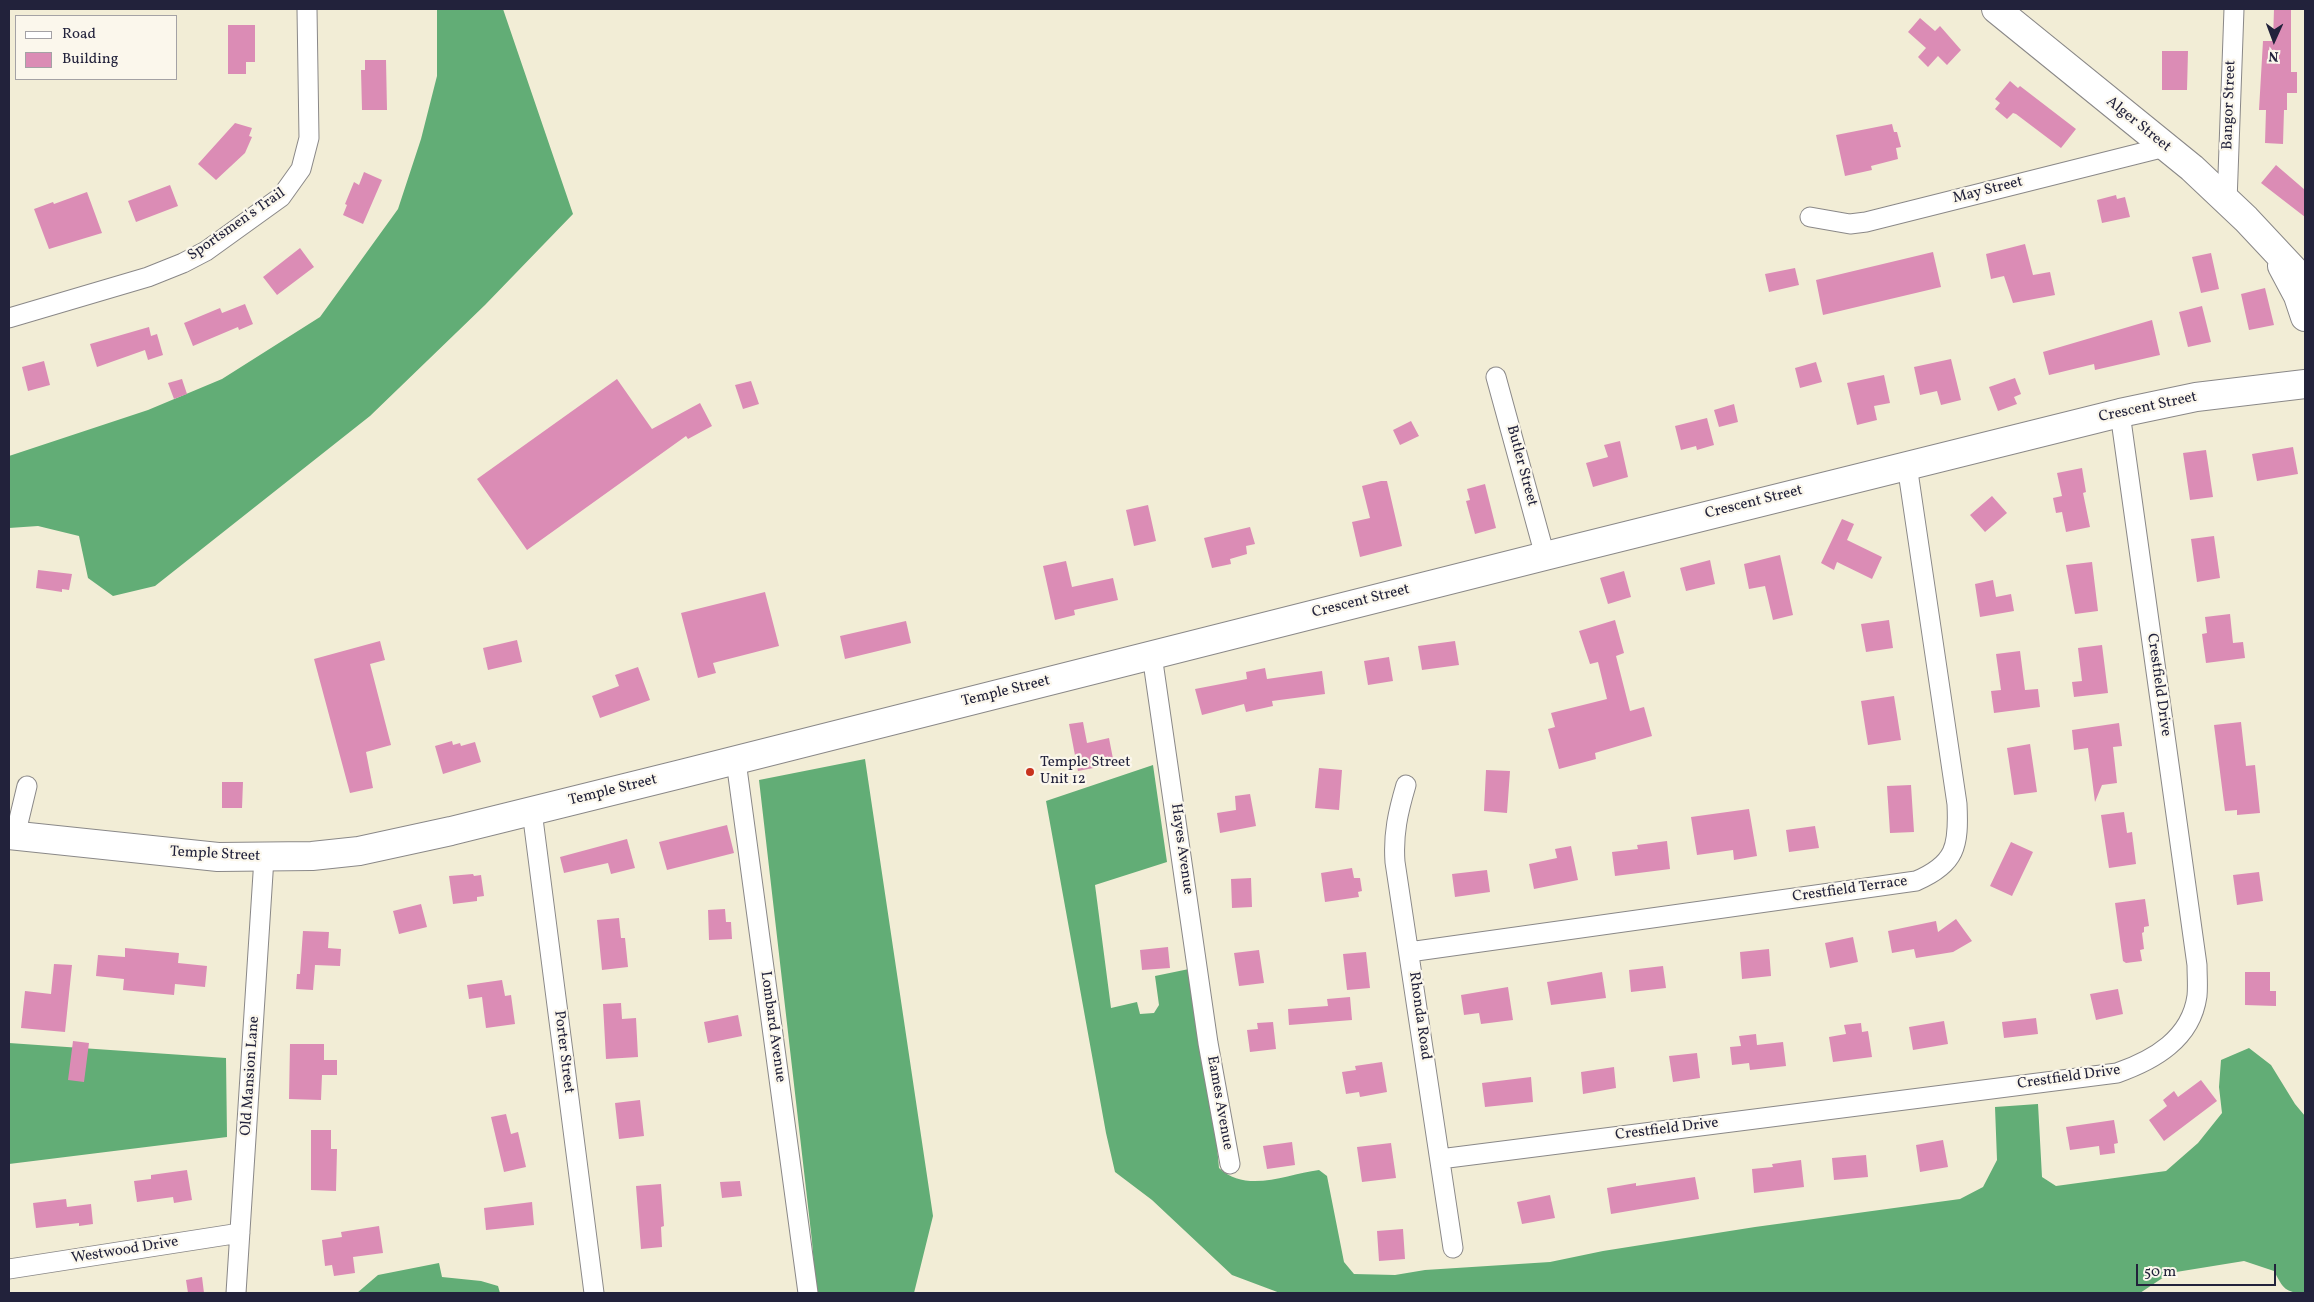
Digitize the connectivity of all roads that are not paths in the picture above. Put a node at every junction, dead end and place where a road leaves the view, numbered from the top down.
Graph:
1 (307, 9) edge
2 (1996, 9) edge
3 (2234, 9) edge
4 (2165, 147) junction
5 (2227, 202) junction
6 (1810, 218) dead end
7 (2274, 249) junction
8 (2305, 266) edge
9 (2305, 282) edge
10 (2305, 317) edge
11 (9, 318) edge
12 (1496, 377) dead end
13 (2305, 384) edge
14 (2120, 413) junction
15 (1907, 465) junction
16 (1545, 556) junction
17 (1207, 641) joint
18 (1152, 655) junction
19 (736, 761) junction
20 (1406, 785) dead end
21 (27, 786) dead end
22 (532, 811) junction
23 (12, 836) edge
24 (264, 858) junction
25 (1409, 952) junction
26 (1208, 1042) joint
27 (1440, 1159) junction
28 (1230, 1164) dead end
29 (240, 1233) junction
30 (1453, 1248) dead end
31 (9, 1269) edge
32 (236, 1293) edge
33 (594, 1293) edge
34 (808, 1293) edge

1 - 11 street, Sportsmen's Trail
2 - 4 main road, Alger Street
3 - 5 street, Bangor Street
4 - 5 main road, Alger Street
4 - 6 street, May Street
5 - 7 main road, Alger Street
7 - 8 main road
7 - 9 main road, Alger Street
7 - 10 main road, Alger Street
12 - 16 street, Butler Street
13 - 14 main road, Crescent Street
14 - 15 main road, Crescent Street
14 - 27 street, Crestfield Drive
15 - 16 main road, Crescent Street
15 - 25 street, Crestfield Terrace
16 - 17 main road, Crescent Street
17 - 18 main road, Temple Street
18 - 19 main road, Temple Street
18 - 26 street, Hayes Avenue
19 - 22 main road, Temple Street
19 - 34 street, Lombard Avenue
20 - 25 street, Rhonda Road
21 - 23 street
22 - 24 main road, Temple Street
22 - 33 street, Porter Street
23 - 24 main road, Temple Street
24 - 29 street, Old Mansion Lane
25 - 27 street, Rhonda Road
26 - 28 street, Eames Avenue
27 - 30 street, Rhonda Road
29 - 31 street, Westwood Drive
29 - 32 street, Old Mansion Lane

